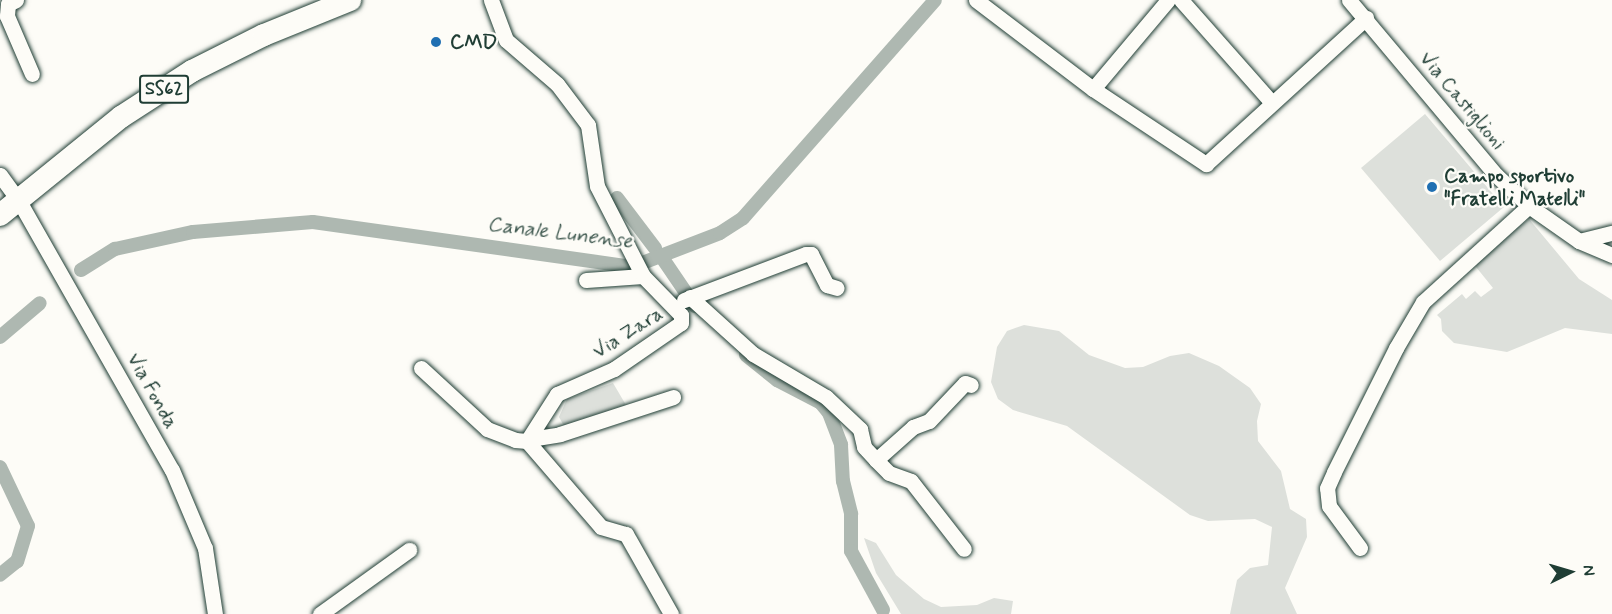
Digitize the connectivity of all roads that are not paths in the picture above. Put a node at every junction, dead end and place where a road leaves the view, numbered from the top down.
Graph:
1 (350, 0) edge
2 (491, 0) edge
3 (976, 0) edge
4 (1168, 0) edge
5 (1181, 0) edge
6 (1349, 0) edge
7 (9, 2) edge
8 (1366, 18) junction
9 (32, 74) dead end
10 (1093, 89) junction
11 (1272, 104) junction
12 (0, 175) edge
13 (19, 201) junction
14 (1529, 206) junction
15 (0, 215) edge
16 (1612, 232) edge
17 (1579, 241) junction
18 (1612, 255) edge
19 (643, 276) junction
20 (586, 280) dead end
21 (837, 288) dead end
22 (685, 299) junction
23 (421, 368) dead end
24 (971, 385) dead end
25 (673, 397) dead end
26 (528, 440) junction
27 (876, 460) junction
28 (1360, 548) dead end
29 (964, 549) dead end
30 (409, 550) dead end
31 (215, 614) edge
32 (320, 614) edge
33 (671, 614) edge

1 - 13 main road, SS62
2 - 19 street, Via Zara
3 - 10 street
4 - 10 street
5 - 11 street
6 - 8 street, Via Castiglioni
7 - 9 street
8 - 11 street
8 - 14 street, Via Castiglioni
10 - 11 street
12 - 13 street, Via Fonda
13 - 15 main road, SS62
13 - 31 street, Via Fonda
14 - 17 street, Via Castiglioni
14 - 28 street
16 - 17 street
17 - 18 street, Via Castiglioni
19 - 20 street
19 - 22 street, Via Zara
21 - 22 street
22 - 26 street, Via Zara
22 - 27 street
23 - 26 street
24 - 27 street
25 - 26 street
26 - 33 street
27 - 29 street
30 - 32 street

